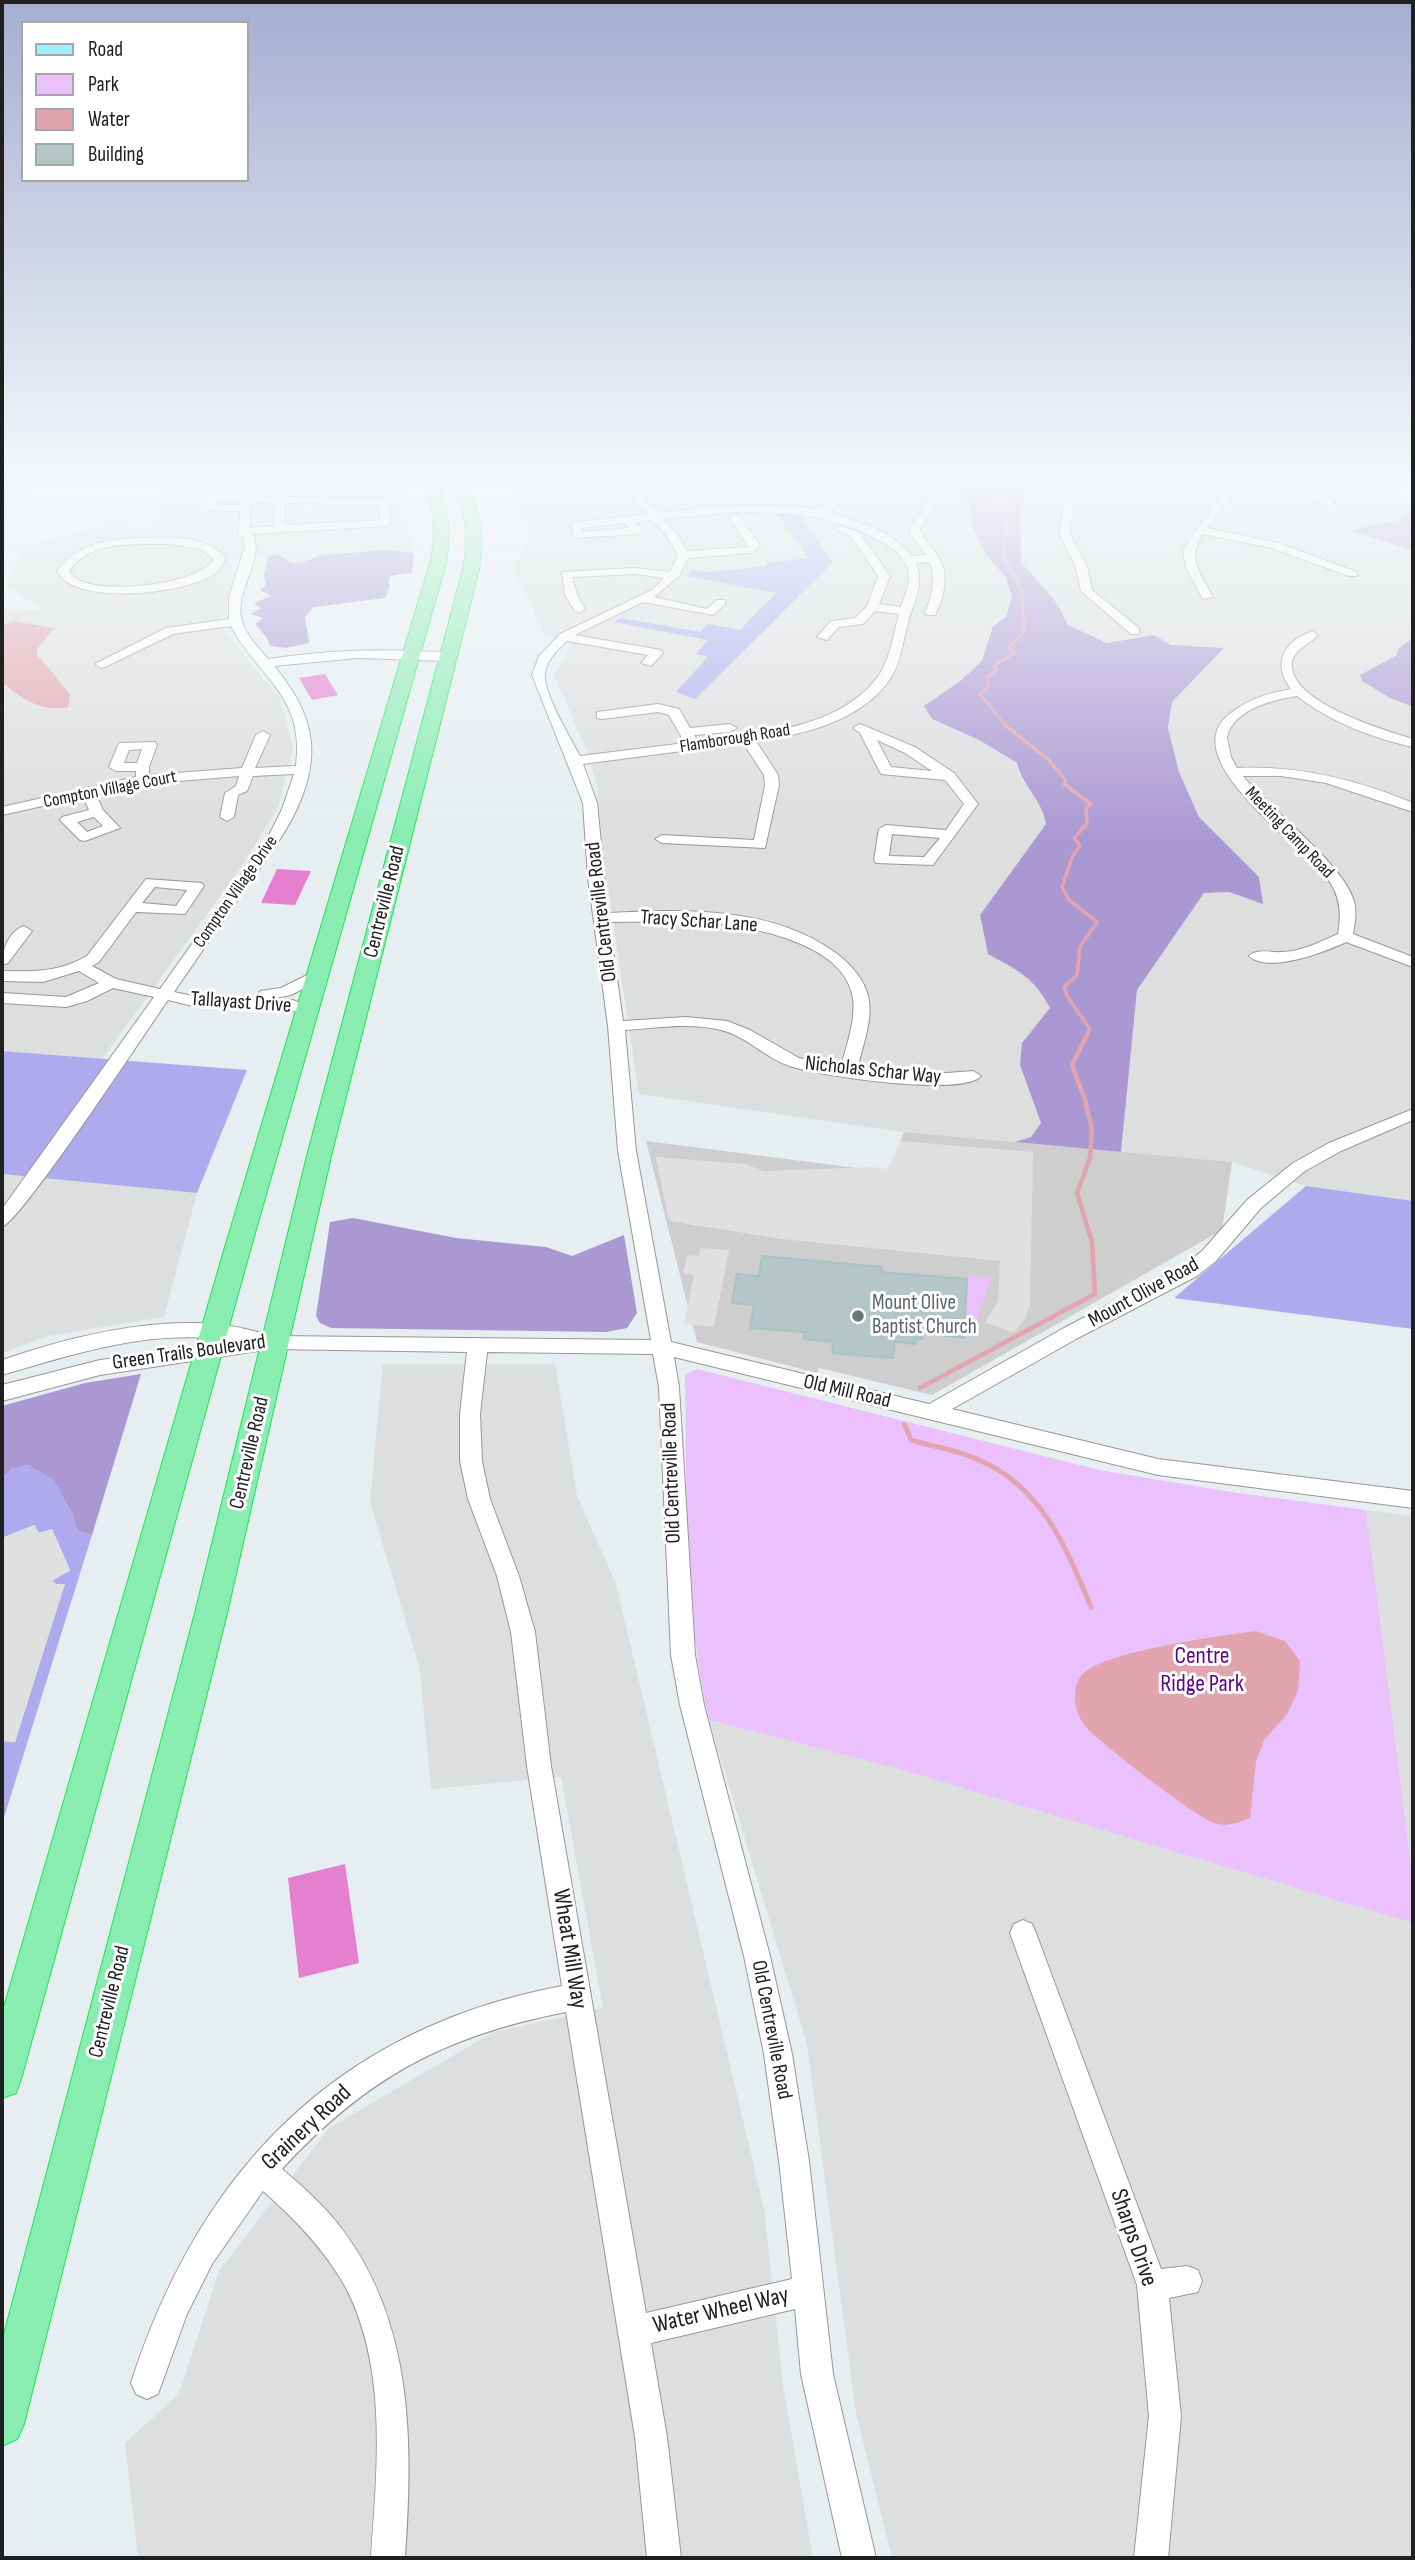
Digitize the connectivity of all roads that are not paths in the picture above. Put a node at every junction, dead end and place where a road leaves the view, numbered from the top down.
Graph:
1 (235, 600) edge
2 (426, 600) edge
3 (462, 600) edge
4 (574, 600) edge
5 (641, 600) edge
6 (652, 600) edge
7 (875, 600) edge
8 (909, 600) edge
9 (936, 600) edge
10 (1097, 600) edge
11 (721, 602) dead end
12 (872, 607) junction
13 (579, 610) dead end
14 (906, 611) junction
15 (932, 613) dead end
16 (236, 622) junction
17 (1135, 631) dead end
18 (1312, 635) dead end
19 (564, 637) junction
20 (823, 637) dead end
21 (410, 657) junction
22 (449, 657) junction
23 (646, 663) dead end
24 (102, 664) dead end
25 (269, 667) junction
26 (1300, 692) junction
27 (602, 715) dead end
28 (835, 716) junction
29 (730, 727) dead end
30 (865, 730) junction
31 (685, 732) junction
32 (263, 735) dead end
33 (748, 740) junction
34 (1413, 743) edge
35 (694, 746) junction
36 (575, 761) junction
37 (303, 770) junction
38 (1234, 772) junction
39 (246, 773) junction
40 (949, 776) junction
41 (88, 793) junction
42 (1413, 808) edge
43 (2, 811) edge
44 (97, 812) dead end
45 (227, 817) dead end
46 (950, 835) dead end
47 (662, 839) dead end
48 (132, 907) dead end
49 (600, 918) junction
50 (24, 931) dead end
51 (1345, 936) junction
52 (1257, 956) dead end
53 (2, 960) edge
54 (1413, 962) edge
55 (81, 966) junction
56 (317, 975) junction
57 (2, 976) edge
58 (111, 983) junction
59 (165, 994) junction
60 (2, 998) edge
61 (306, 1010) junction
62 (616, 1026) junction
63 (848, 1072) junction
64 (973, 1076) dead end
65 (1408, 1122) edge
66 (2, 1221) edge
67 (212, 1342) junction
68 (275, 1343) junction
69 (478, 1345) junction
70 (662, 1348) junction
71 (2, 1368) edge
72 (2, 1393) edge
73 (931, 1412) junction
74 (1413, 1500) edge
75 (1023, 1933) dead end
76 (577, 1997) junction
77 (2, 2079) edge
78 (261, 2170) junction
79 (1187, 2281) dead end
80 (1152, 2285) junction
81 (807, 2291) junction
82 (634, 2331) junction
83 (147, 2383) dead end
84 (2, 2424) edge
85 (388, 2558) edge
86 (664, 2558) edge
87 (859, 2558) edge
88 (1151, 2558) edge

1 - 16 street
2 - 21 highway, Centreville Road
3 - 22 highway, Centreville Road
4 - 13 street
5 - 19 street, Old Centreville Road
6 - 11 street
7 - 12 street
8 - 14 street, Flamborough Road
9 - 15 street
10 - 17 street
12 - 14 street
12 - 20 street
14 - 28 street, Flamborough Road
16 - 24 street
16 - 25 street, Compton Village Drive
18 - 26 street
19 - 23 street
19 - 36 street, Old Centreville Road
21 - 22 street
21 - 25 street
21 - 56 highway, Centreville Road
22 - 68 highway, Centreville Road
25 - 37 street, Compton Village Drive
26 - 34 street
26 - 38 street, Meeting Camp Road
27 - 31 street
28 - 30 street
28 - 33 street, Flamborough Road
29 - 31 street
30 - 40 street
30 - 40 street
31 - 35 street
32 - 39 street
33 - 35 street, Flamborough Road
33 - 47 street
35 - 36 street, Flamborough Road
36 - 49 street, Old Centreville Road
37 - 39 street, Compton Village Court
37 - 59 street, Compton Village Drive
38 - 42 street
38 - 51 street, Meeting Camp Road
39 - 41 street, Compton Village Court
39 - 45 street
40 - 46 street
41 - 43 street, Compton Village Court
41 - 44 street
48 - 55 street
49 - 62 street, Old Centreville Road
49 - 63 street, Tracy Schar Lane
50 - 53 street
51 - 52 street
51 - 54 street
55 - 57 street
55 - 58 street
56 - 59 street, Tallayast Drive
56 - 61 highway, Centreville Road
58 - 59 street
58 - 60 street
59 - 61 street, Tallayast Drive
59 - 66 street, Compton Village Drive
61 - 67 highway, Centreville Road
62 - 63 street, Nicholas Schar Way
62 - 70 street, Old Centreville Road
63 - 64 street, Nicholas Schar Way
65 - 73 street, Mount Olive Road
67 - 68 street, Green Trails Boulevard
67 - 71 street, Green Trails Boulevard
67 - 72 street, Green Trails Boulevard
67 - 77 highway, Centreville Road
68 - 69 street, Old Mill Road
68 - 84 highway, Centreville Road
69 - 70 street, Old Mill Road
69 - 76 street, Wheat Mill Way
70 - 73 street, Old Mill Road
70 - 81 street, Old Centreville Road
73 - 74 street, Old Mill Road
75 - 80 street, Sharps Drive
76 - 78 street, Grainery Road
76 - 82 street, Wheat Mill Way
78 - 83 street, Grainery Road
78 - 85 street
79 - 80 street
80 - 88 street, Sharps Drive
81 - 82 street, Water Wheel Way
81 - 87 street, Old Centreville Road
82 - 86 street, Wheat Mill Way

